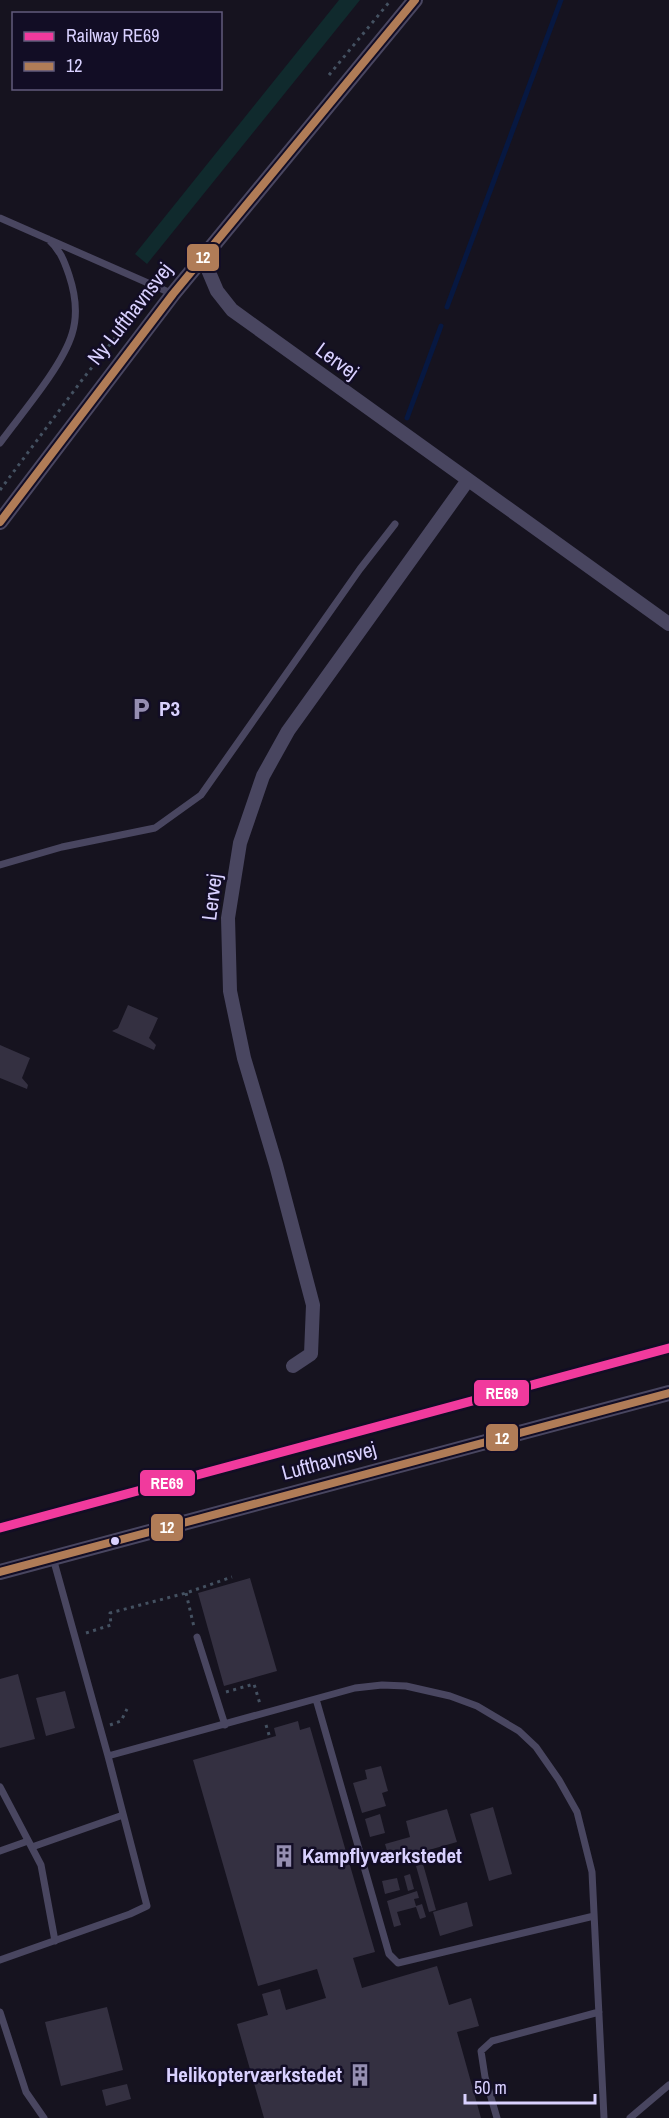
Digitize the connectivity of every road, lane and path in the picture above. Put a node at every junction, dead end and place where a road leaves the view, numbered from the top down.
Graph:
1 (415, 0) edge
2 (0, 218) edge
3 (48, 239) junction
4 (203, 258) junction
5 (173, 294) junction
6 (0, 443) edge
7 (468, 480) junction
8 (0, 522) edge
9 (395, 524) dead end
10 (669, 624) edge
11 (0, 865) edge
12 (293, 1366) dead end
13 (669, 1393) edge
14 (53, 1558) junction
15 (0, 1572) edge
16 (232, 1577) dead end
17 (186, 1593) junction
18 (74, 1637) junction
19 (197, 1637) joint
20 (216, 1695) junction
21 (316, 1699) junction
22 (127, 1709) dead end
23 (263, 1714) junction
24 (225, 1725) junction
25 (100, 1729) junction
26 (270, 1738) dead end
27 (108, 1756) junction
28 (0, 1787) edge
29 (123, 1815) junction
30 (30, 1844) junction
31 (0, 1851) edge
32 (594, 1916) junction
33 (55, 1941) junction
34 (0, 1960) edge
35 (0, 2012) edge
36 (599, 2012) junction
37 (669, 2085) edge
38 (44, 2118) edge
39 (497, 2118) edge
40 (604, 2118) edge
41 (630, 2118) edge

1 - 4 street, Ny Lufthavnsvej
2 - 3 lane
3 - 5 lane
3 - 6 lane
4 - 5 street, Ny Lufthavnsvej
4 - 7 street, Lervej
5 - 8 street, Ny Lufthavnsvej
7 - 10 street, Lervej
7 - 12 street, Lervej
9 - 11 lane
13 - 14 street, Lufthavnsvej
14 - 15 street, Lufthavnsvej
14 - 18 lane
16 - 17 path
17 - 18 path
17 - 19 path
18 - 25 lane
19 - 20 lane
20 - 23 path
20 - 24 lane
21 - 23 lane
21 - 32 lane
21 - 32 lane
22 - 25 path
23 - 24 lane
23 - 26 path
24 - 27 lane
25 - 27 lane
27 - 29 lane
28 - 30 lane
29 - 30 lane
29 - 33 lane
30 - 31 lane
30 - 33 lane
32 - 36 lane
33 - 34 lane
35 - 38 lane
36 - 39 lane
36 - 40 lane
37 - 41 lane

